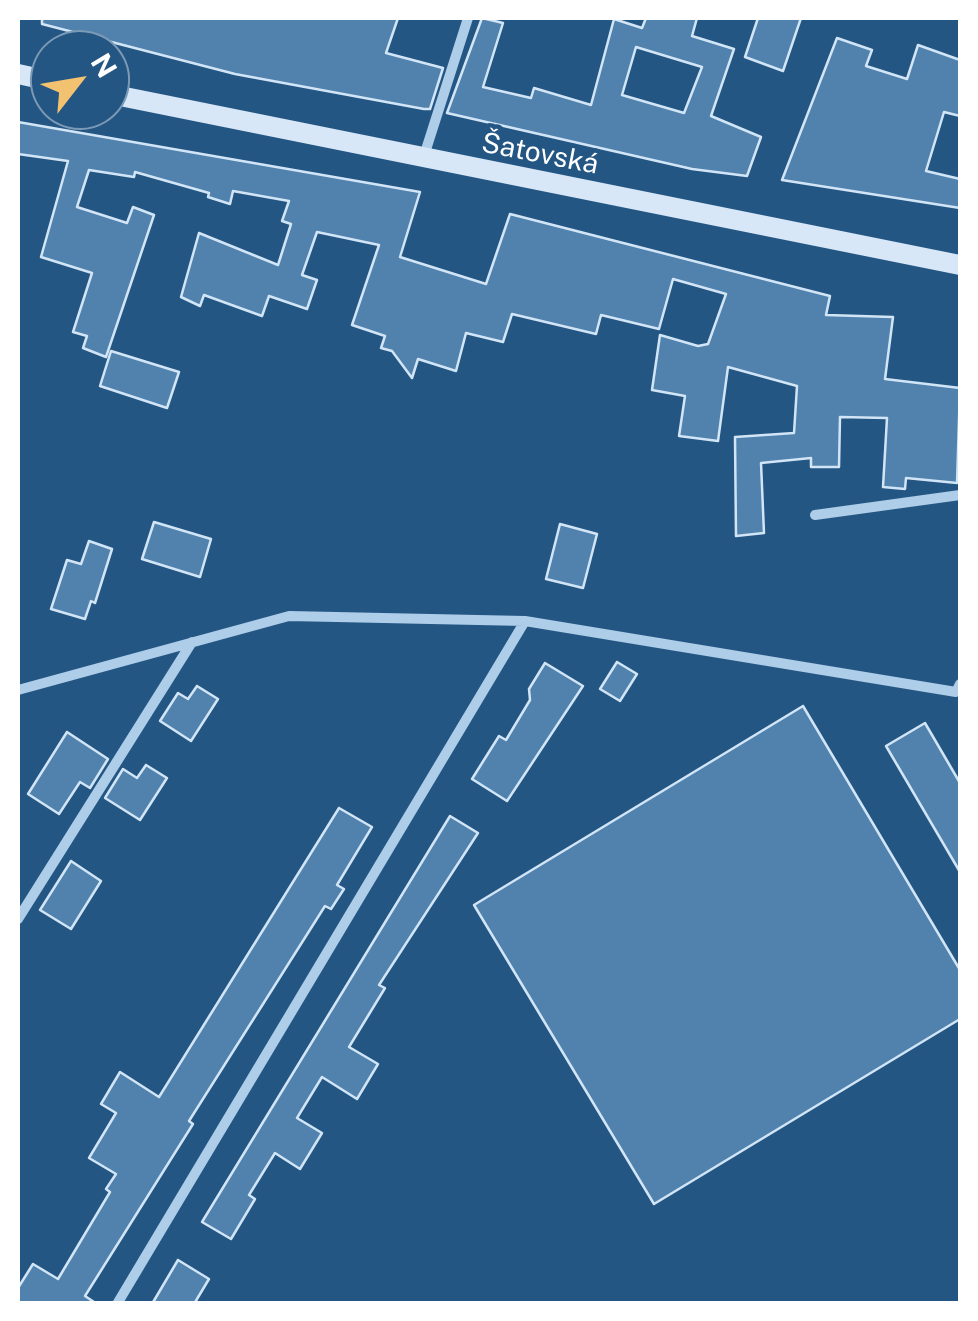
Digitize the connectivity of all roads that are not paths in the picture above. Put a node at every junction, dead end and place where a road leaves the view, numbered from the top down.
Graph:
1 (468, 18) edge
2 (130, 98) edge
3 (423, 159) junction
4 (960, 265) edge
5 (960, 494) edge
6 (815, 515) dead end
7 (525, 621) junction
8 (192, 642) junction
9 (960, 684) edge
10 (18, 690) edge
11 (18, 918) edge
12 (117, 1304) edge

1 - 3 street
2 - 3 main road, Šatovská
3 - 4 main road, Šatovská
5 - 6 street
7 - 8 street
7 - 9 street
7 - 12 street
8 - 10 street
8 - 11 street

